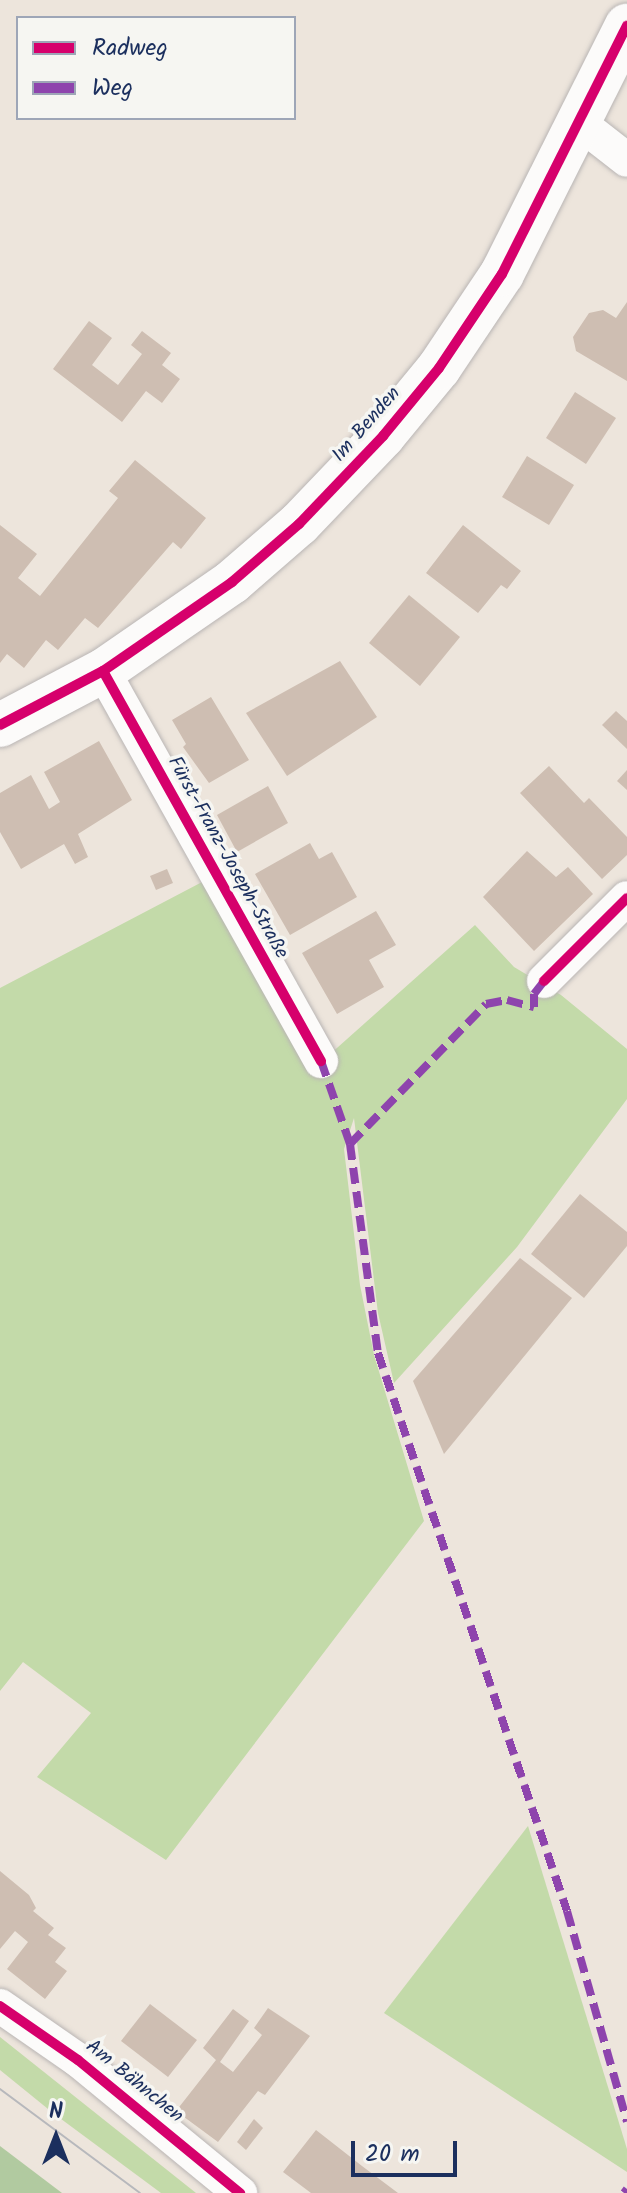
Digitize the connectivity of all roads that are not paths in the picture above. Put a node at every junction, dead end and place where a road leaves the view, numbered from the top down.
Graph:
1 (627, 26) edge
2 (581, 124) junction
3 (627, 160) edge
4 (103, 671) junction
5 (0, 725) edge
6 (627, 898) edge
7 (544, 981) dead end
8 (321, 1061) dead end
9 (0, 2006) edge
10 (240, 2193) edge

1 - 2 street, Im Benden
2 - 3 street
2 - 4 street, Im Benden
4 - 5 street, Im Benden
4 - 8 street, Fürst-Franz-Joseph-Straße
6 - 7 street
9 - 10 street, Am Bähnchen

